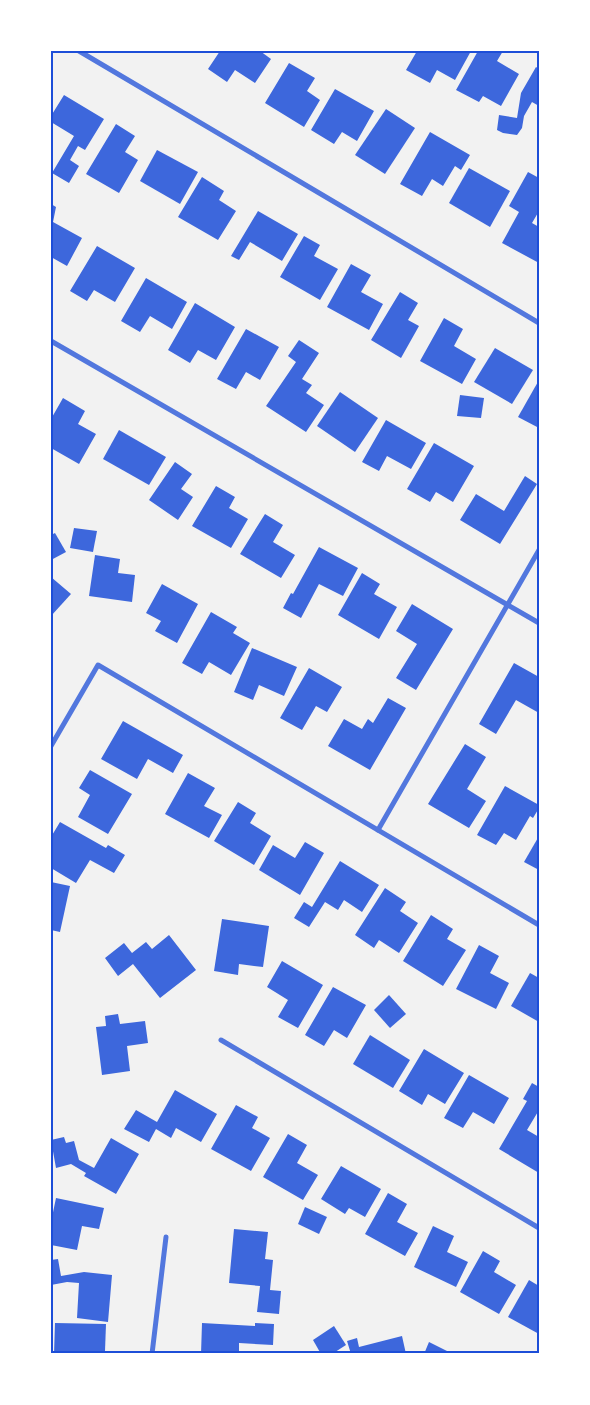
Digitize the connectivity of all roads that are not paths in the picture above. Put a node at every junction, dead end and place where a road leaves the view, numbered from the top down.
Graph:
1 (79, 51) edge
2 (539, 323) edge
3 (51, 341) edge
4 (539, 550) edge
5 (507, 604) junction
6 (539, 623) edge
7 (51, 746) edge
8 (378, 830) junction
9 (539, 925) edge
10 (221, 1040) dead end
11 (539, 1228) edge
12 (166, 1237) dead end
13 (152, 1354) edge

1 - 2 street
3 - 5 street
4 - 5 street
5 - 6 street
5 - 8 street
7 - 8 street
8 - 9 street
10 - 11 street
12 - 13 street

